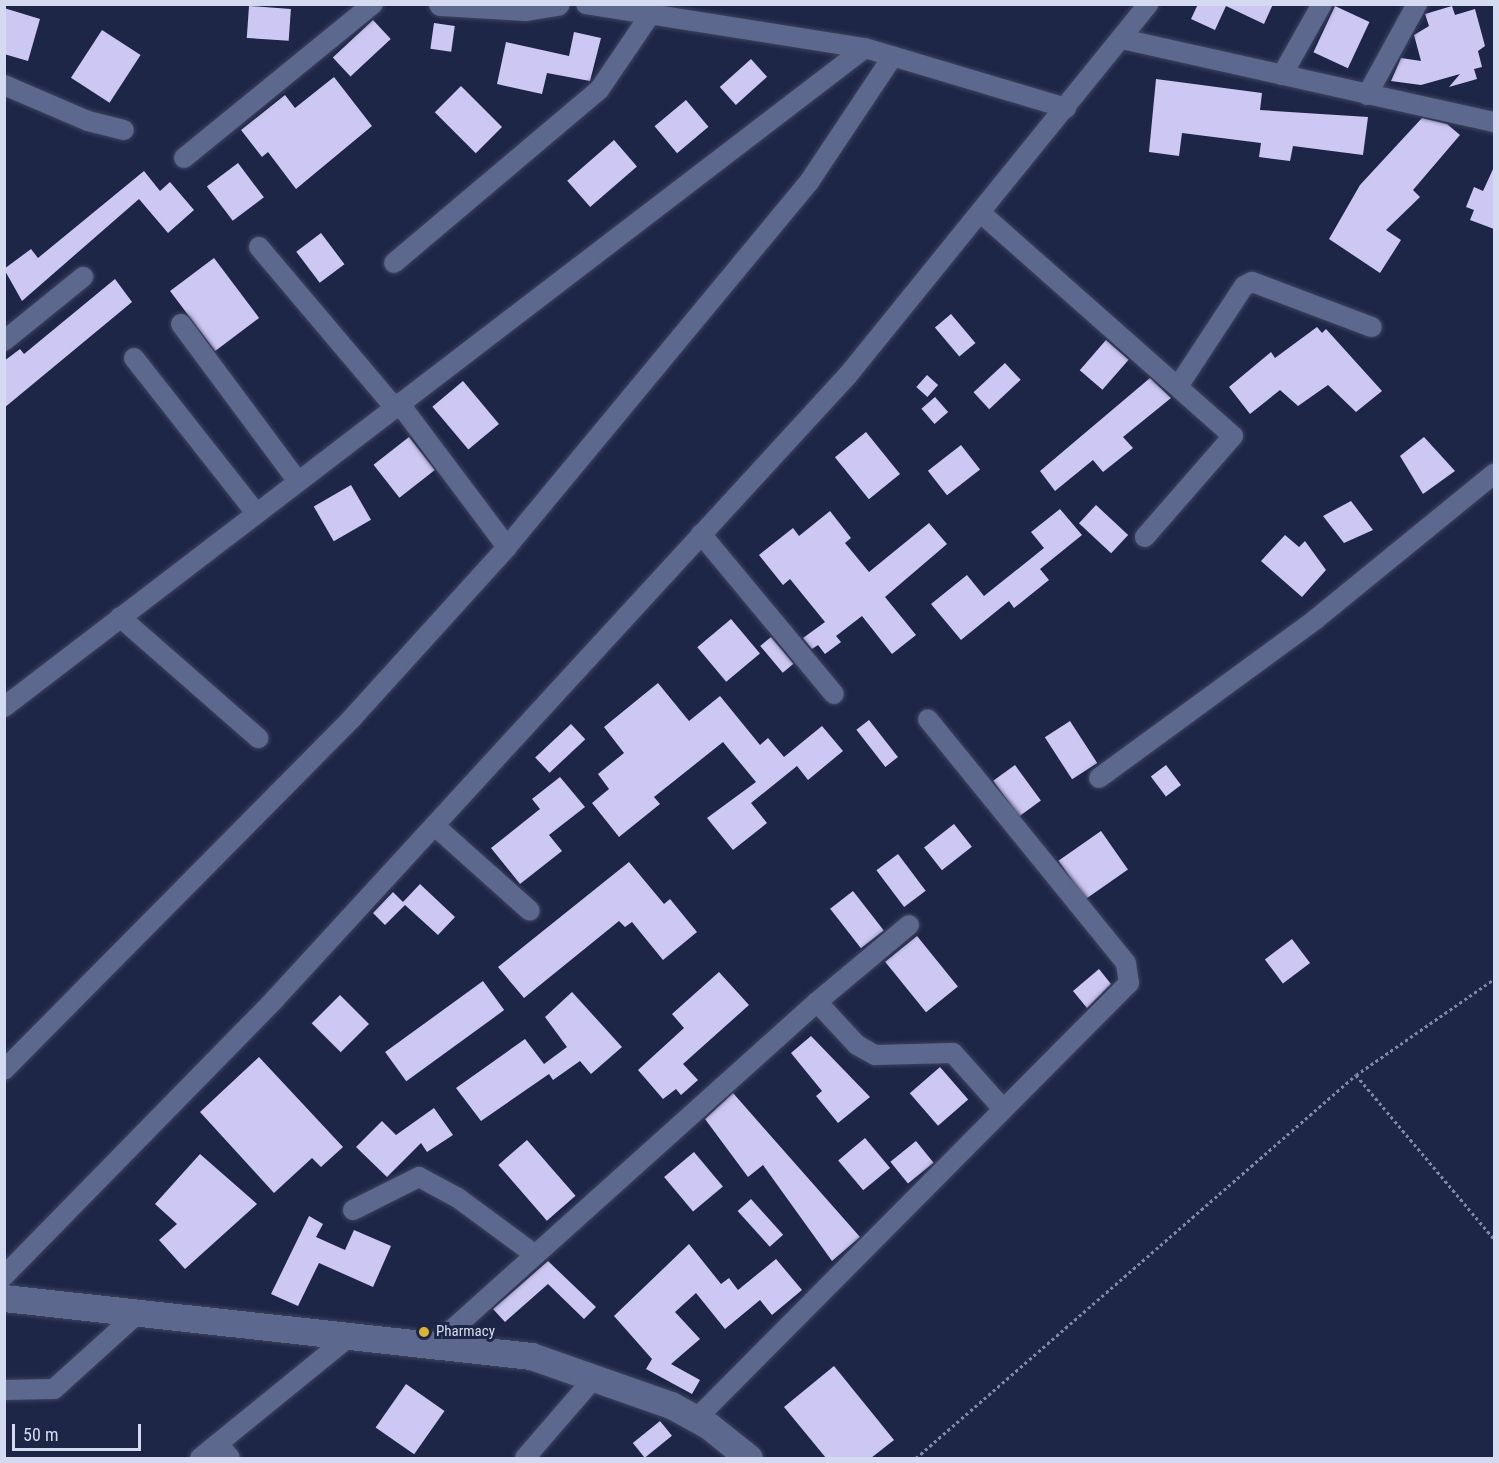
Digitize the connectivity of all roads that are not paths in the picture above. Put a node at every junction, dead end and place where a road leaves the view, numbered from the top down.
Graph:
1 (373, 4) edge
2 (441, 4) edge
3 (558, 4) edge
4 (586, 4) edge
5 (1148, 4) edge
6 (1322, 4) edge
7 (1418, 4) edge
8 (648, 18) junction
9 (1122, 39) junction
10 (865, 48) junction
11 (893, 56) junction
12 (1282, 75) junction
13 (4, 85) edge
14 (1367, 95) junction
15 (1066, 108) junction
16 (1494, 122) edge
17 (124, 130) dead end
18 (184, 158) dead end
19 (982, 214) junction
20 (259, 247) dead end
21 (394, 263) dead end
22 (83, 277) dead end
23 (181, 324) dead end
24 (1372, 327) dead end
25 (4, 341) edge
26 (134, 358) dead end
27 (1179, 385) junction
28 (396, 405) junction
29 (1494, 474) edge
30 (297, 480) junction
31 (255, 512) junction
32 (701, 534) junction
33 (1145, 537) dead end
34 (507, 547) junction
35 (120, 617) junction
36 (834, 694) dead end
37 (5, 704) edge
38 (928, 719) dead end
39 (258, 738) dead end
40 (1099, 778) dead end
41 (435, 826) junction
42 (530, 911) dead end
43 (909, 924) dead end
44 (817, 1002) junction
45 (4, 1070) edge
46 (1003, 1109) junction
47 (353, 1210) dead end
48 (534, 1254) junction
49 (4, 1276) edge
50 (4, 1298) edge
51 (137, 1314) junction
52 (350, 1336) junction
53 (435, 1345) junction
54 (595, 1377) junction
55 (4, 1390) edge
56 (697, 1418) junction
57 (224, 1451) edge
58 (200, 1458) edge
59 (525, 1458) edge
60 (749, 1458) edge

1 - 18 street
2 - 3 street
4 - 8 street
5 - 9 street
6 - 12 street
7 - 14 street
8 - 10 street
8 - 21 street
9 - 12 street
9 - 15 street
10 - 11 street
10 - 28 street
11 - 15 street
11 - 34 street
12 - 14 street
13 - 17 street
14 - 16 street
15 - 19 street
19 - 27 street
19 - 32 street
20 - 28 street
22 - 25 street
23 - 30 street
24 - 27 street
26 - 31 street
27 - 33 street
28 - 30 street
28 - 34 street
29 - 40 street
30 - 31 street
31 - 35 street
32 - 36 street
32 - 41 street
34 - 45 street
35 - 37 street
35 - 39 street
38 - 46 street
41 - 42 street
41 - 49 street
43 - 44 street
44 - 46 street
44 - 48 street
46 - 56 street
47 - 48 street
48 - 53 street
50 - 51 main road
51 - 52 main road
51 - 55 street
52 - 53 main road
52 - 57 street
53 - 54 main road
54 - 56 main road
54 - 59 street
56 - 60 main road
57 - 58 street

